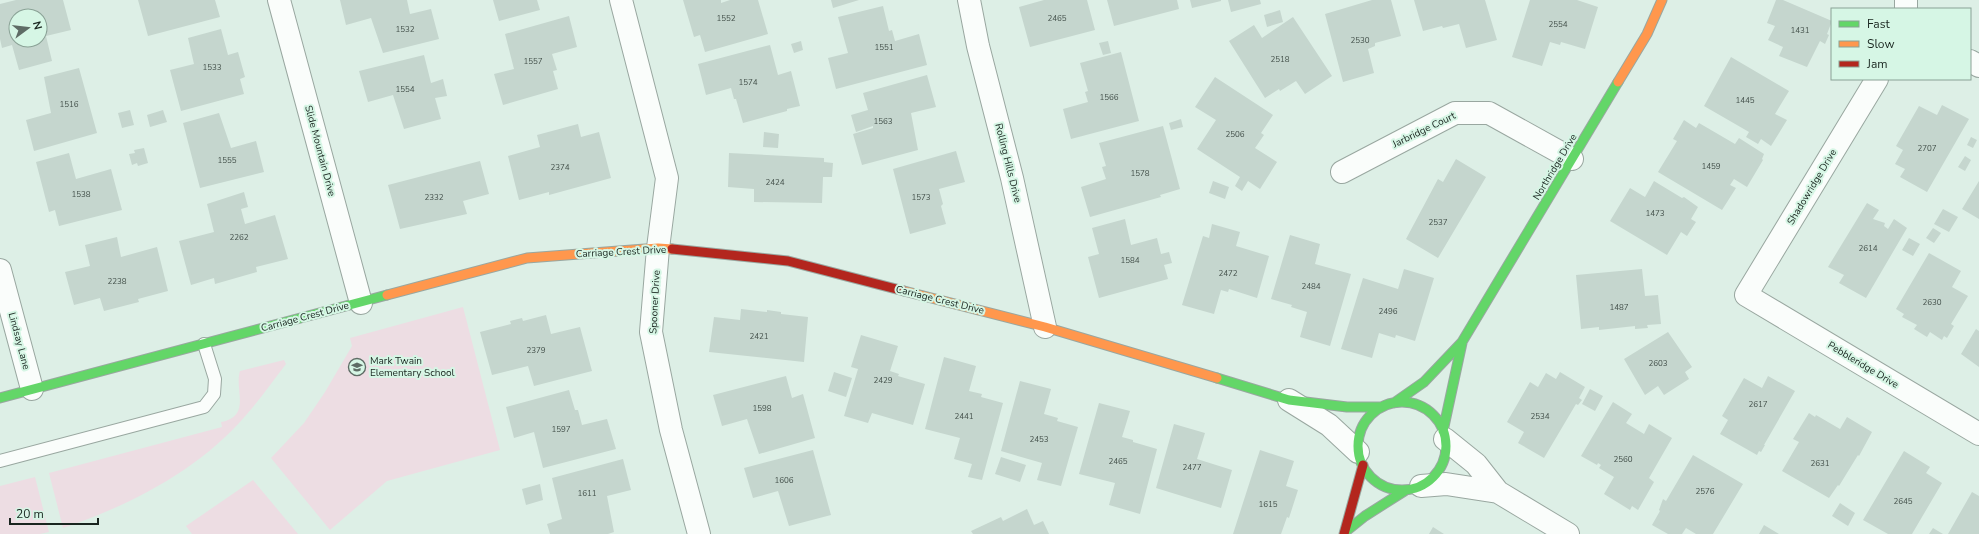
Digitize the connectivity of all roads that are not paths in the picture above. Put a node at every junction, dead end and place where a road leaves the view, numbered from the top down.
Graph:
1 (279, 0) edge
2 (620, 0) edge
3 (968, 0) edge
4 (1662, 0) edge
5 (1876, 80) edge
6 (1572, 159) junction
7 (1342, 172) dead end
8 (658, 248) junction
9 (0, 270) edge
10 (1746, 295) joint
11 (361, 303) junction
12 (1045, 327) junction
13 (1462, 342) junction
14 (204, 344) junction
15 (32, 389) junction
16 (0, 398) edge
17 (1289, 400) junction
18 (1394, 403) junction
19 (1381, 407) junction
20 (1979, 434) edge
21 (1444, 435) junction
22 (1360, 459) junction
23 (0, 461) edge
24 (1414, 488) junction
25 (1498, 492) junction
26 (1344, 533) edge
27 (699, 534) edge
28 (1568, 534) edge

1 - 11 street, Slide Mountain Drive
2 - 8 street, Spooner Drive
3 - 12 street, Rolling Hills Drive
4 - 6 street, Northridge Drive
5 - 10 street, Shadowridge Drive
6 - 7 street, Jarbridge Court
6 - 13 street, Northridge Drive
8 - 11 street, Carriage Crest Drive
8 - 12 street, Carriage Crest Drive
8 - 27 street, Spooner Drive
9 - 15 street, Lindsay Lane
10 - 20 street, Pebbleridge Drive
11 - 14 street, Carriage Crest Drive
12 - 17 street, Carriage Crest Drive
13 - 18 street, Northridge Drive
13 - 21 street, Northridge Drive
14 - 15 street, Carriage Crest Drive
14 - 23 lane
15 - 16 street, Carriage Crest Drive
17 - 19 street, Carriage Crest Drive
17 - 22 street, Carriage Crest Drive
18 - 19 street
18 - 21 street
19 - 22 street
21 - 24 street
21 - 25 street
22 - 24 street
22 - 26 street
24 - 25 street
24 - 26 street
25 - 28 street

